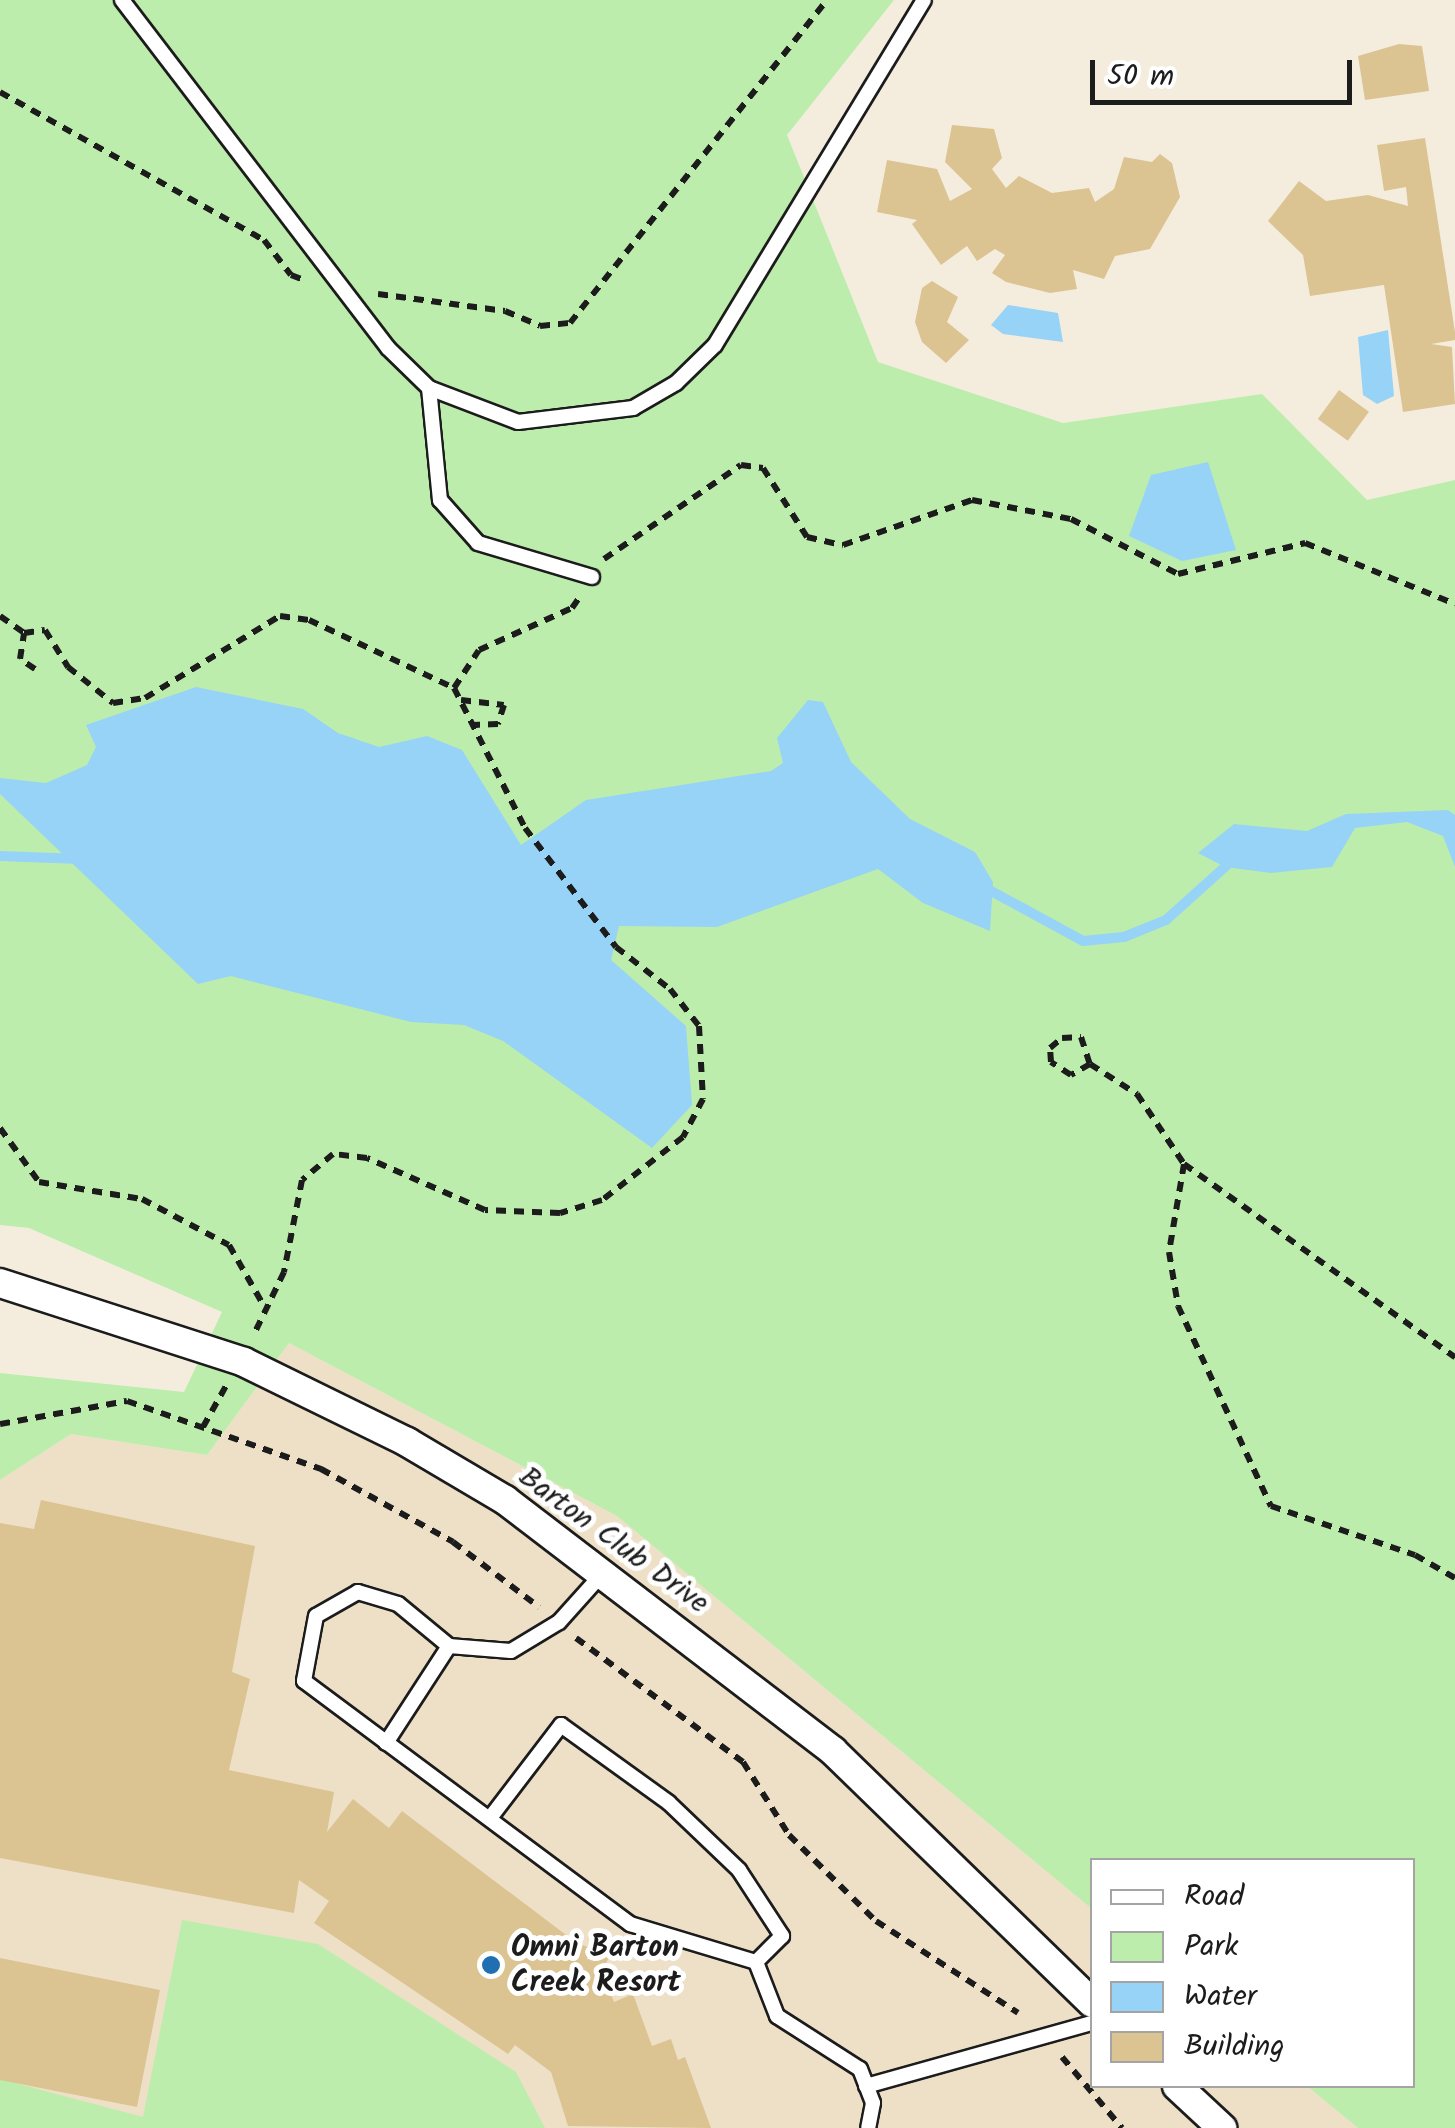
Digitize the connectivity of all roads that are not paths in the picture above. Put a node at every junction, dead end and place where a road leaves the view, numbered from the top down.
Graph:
1 (122, 0) edge
2 (924, 0) edge
3 (429, 388) junction
4 (592, 577) road end
5 (0, 1283) edge
6 (605, 1570) junction
7 (449, 1646) junction
8 (386, 1743) junction
9 (490, 1818) junction
10 (756, 1962) junction
11 (1090, 2001) edge
12 (1090, 2023) edge
13 (866, 2086) junction
14 (1180, 2088) edge
15 (868, 2128) edge
16 (1222, 2128) edge

1 - 3 lane
2 - 3 lane
3 - 4 lane
5 - 6 street, Barton Club Drive
6 - 7 lane
6 - 11 street, Barton Club Drive
7 - 8 lane
7 - 8 lane
8 - 9 lane
9 - 10 lane
9 - 10 lane
10 - 13 lane
12 - 13 lane
13 - 15 lane
14 - 16 street

